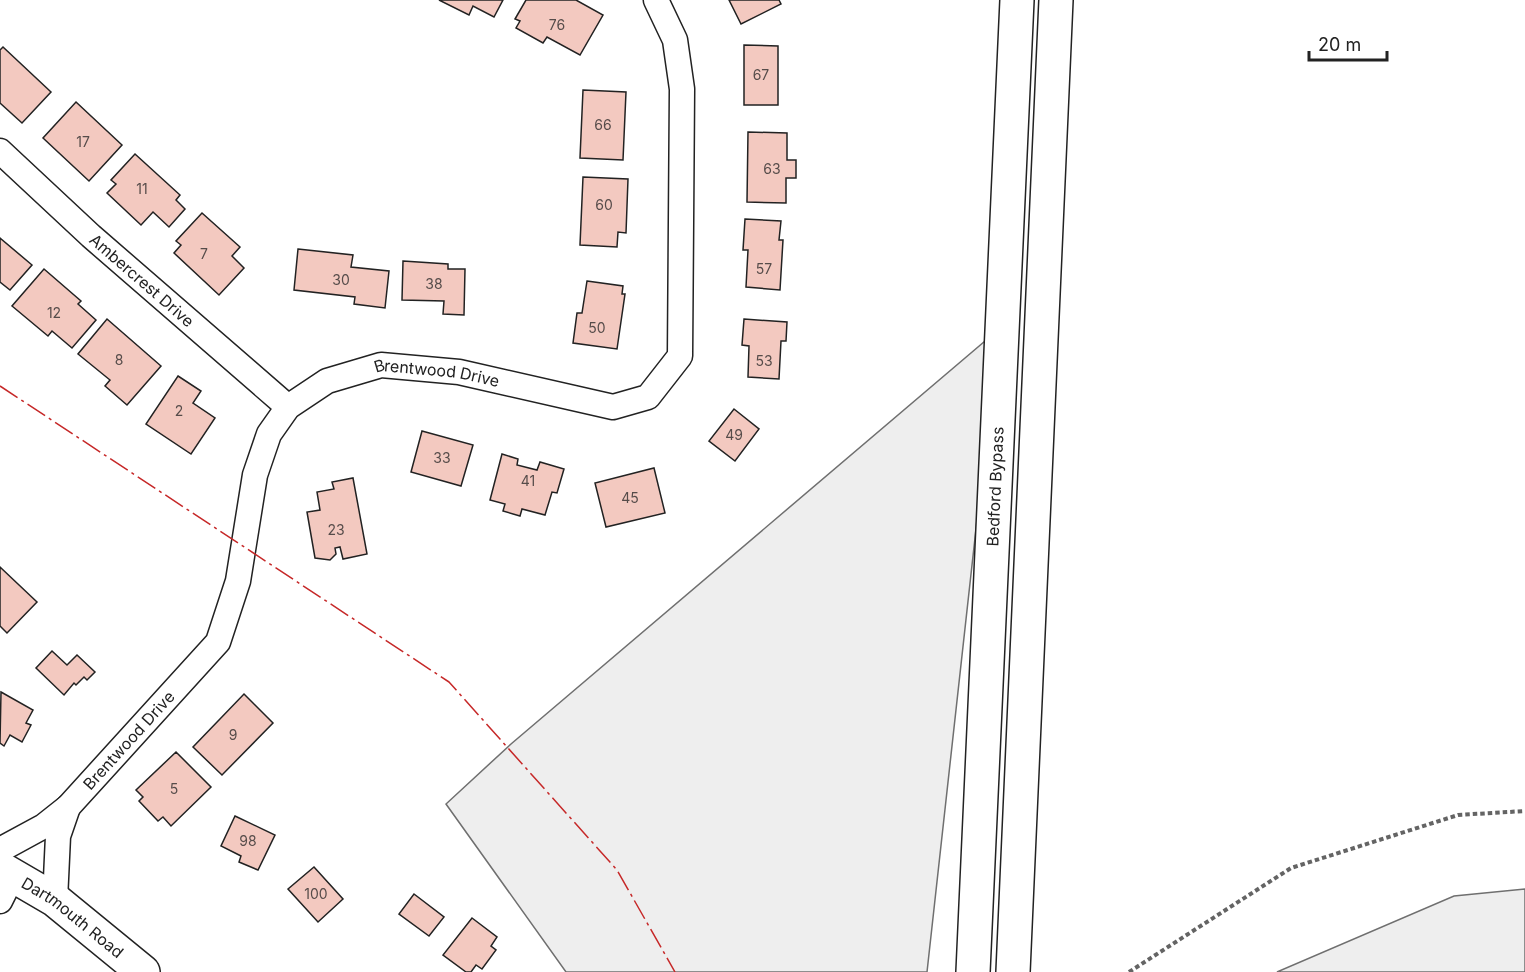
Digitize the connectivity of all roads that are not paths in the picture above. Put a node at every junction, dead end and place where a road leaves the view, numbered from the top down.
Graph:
1 (656, 0) edge
2 (1017, 0) edge
3 (1056, 0) edge
4 (0, 151) edge
5 (288, 407) junction
6 (68, 807) junction
7 (3, 873) edge
8 (55, 900) junction
9 (143, 972) edge
10 (973, 972) edge
11 (1013, 972) edge

1 - 5 street, Brentwood Drive
2 - 10 main road, Bedford Bypass
3 - 11 main road
4 - 5 street, Ambercrest Drive
5 - 6 street, Brentwood Drive
6 - 7 street, Brentwood Drive
6 - 8 street, Brentwood Drive
7 - 8 main road, Dartmouth Road
8 - 9 main road, Dartmouth Road

